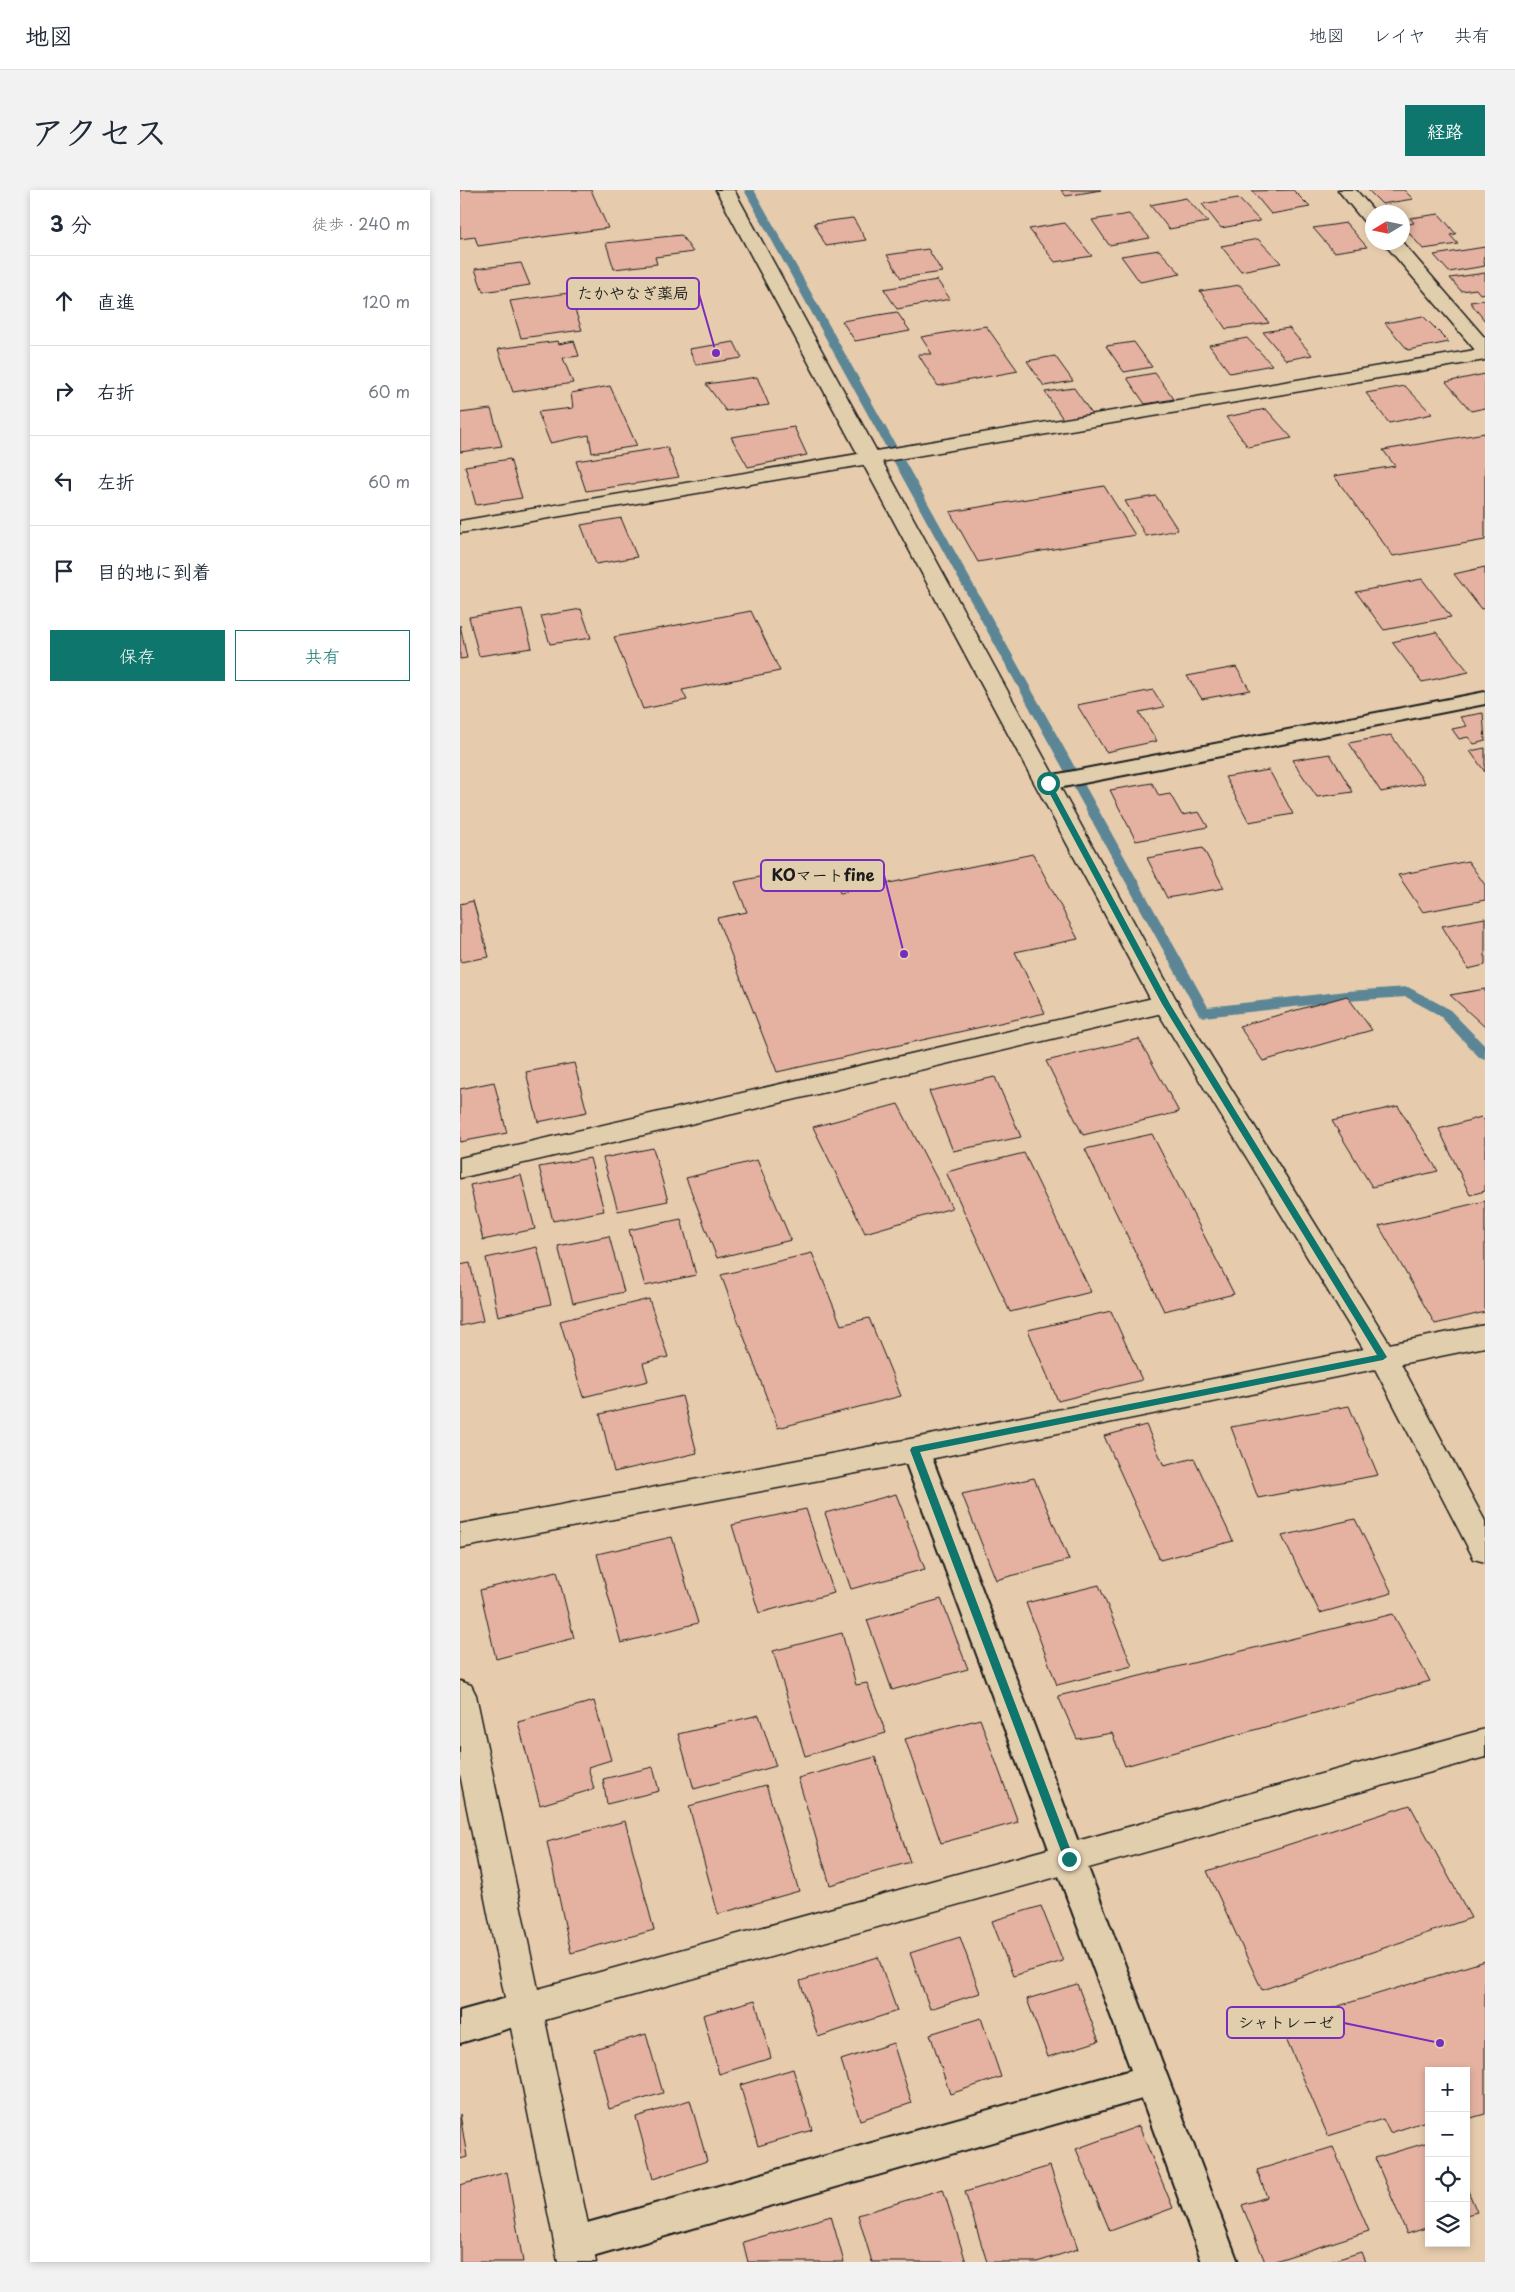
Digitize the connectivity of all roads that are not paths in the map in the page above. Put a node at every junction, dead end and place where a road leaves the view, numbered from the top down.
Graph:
1 (725, 190) edge
2 (1347, 190) edge
3 (1365, 212) edge
4 (1399, 250) edge
5 (1485, 350) edge
6 (1485, 354) edge
7 (871, 459) junction
8 (460, 527) edge
9 (1485, 698) edge
10 (1048, 783) junction
11 (1166, 1004) junction
12 (460, 1168) edge
13 (1485, 1336) edge
14 (1383, 1357) junction
15 (915, 1450) junction
16 (460, 1536) edge
17 (1485, 1550) edge
18 (460, 1695) edge
19 (1485, 1743) edge
20 (1069, 1859) junction
21 (525, 2009) junction
22 (460, 2027) edge
23 (1152, 2080) junction
24 (575, 2253) edge
25 (1220, 2262) edge

1 - 7 street
2 - 3 street
4 - 5 street
6 - 7 street
7 - 8 street
7 - 10 street
9 - 10 lane
10 - 11 street
11 - 12 street
11 - 14 street
13 - 14 street
14 - 15 street
14 - 17 street
15 - 16 street
15 - 20 lane
18 - 21 street
19 - 20 street
20 - 21 street
20 - 23 lane
21 - 22 lane
21 - 24 street
23 - 24 lane
23 - 25 lane

